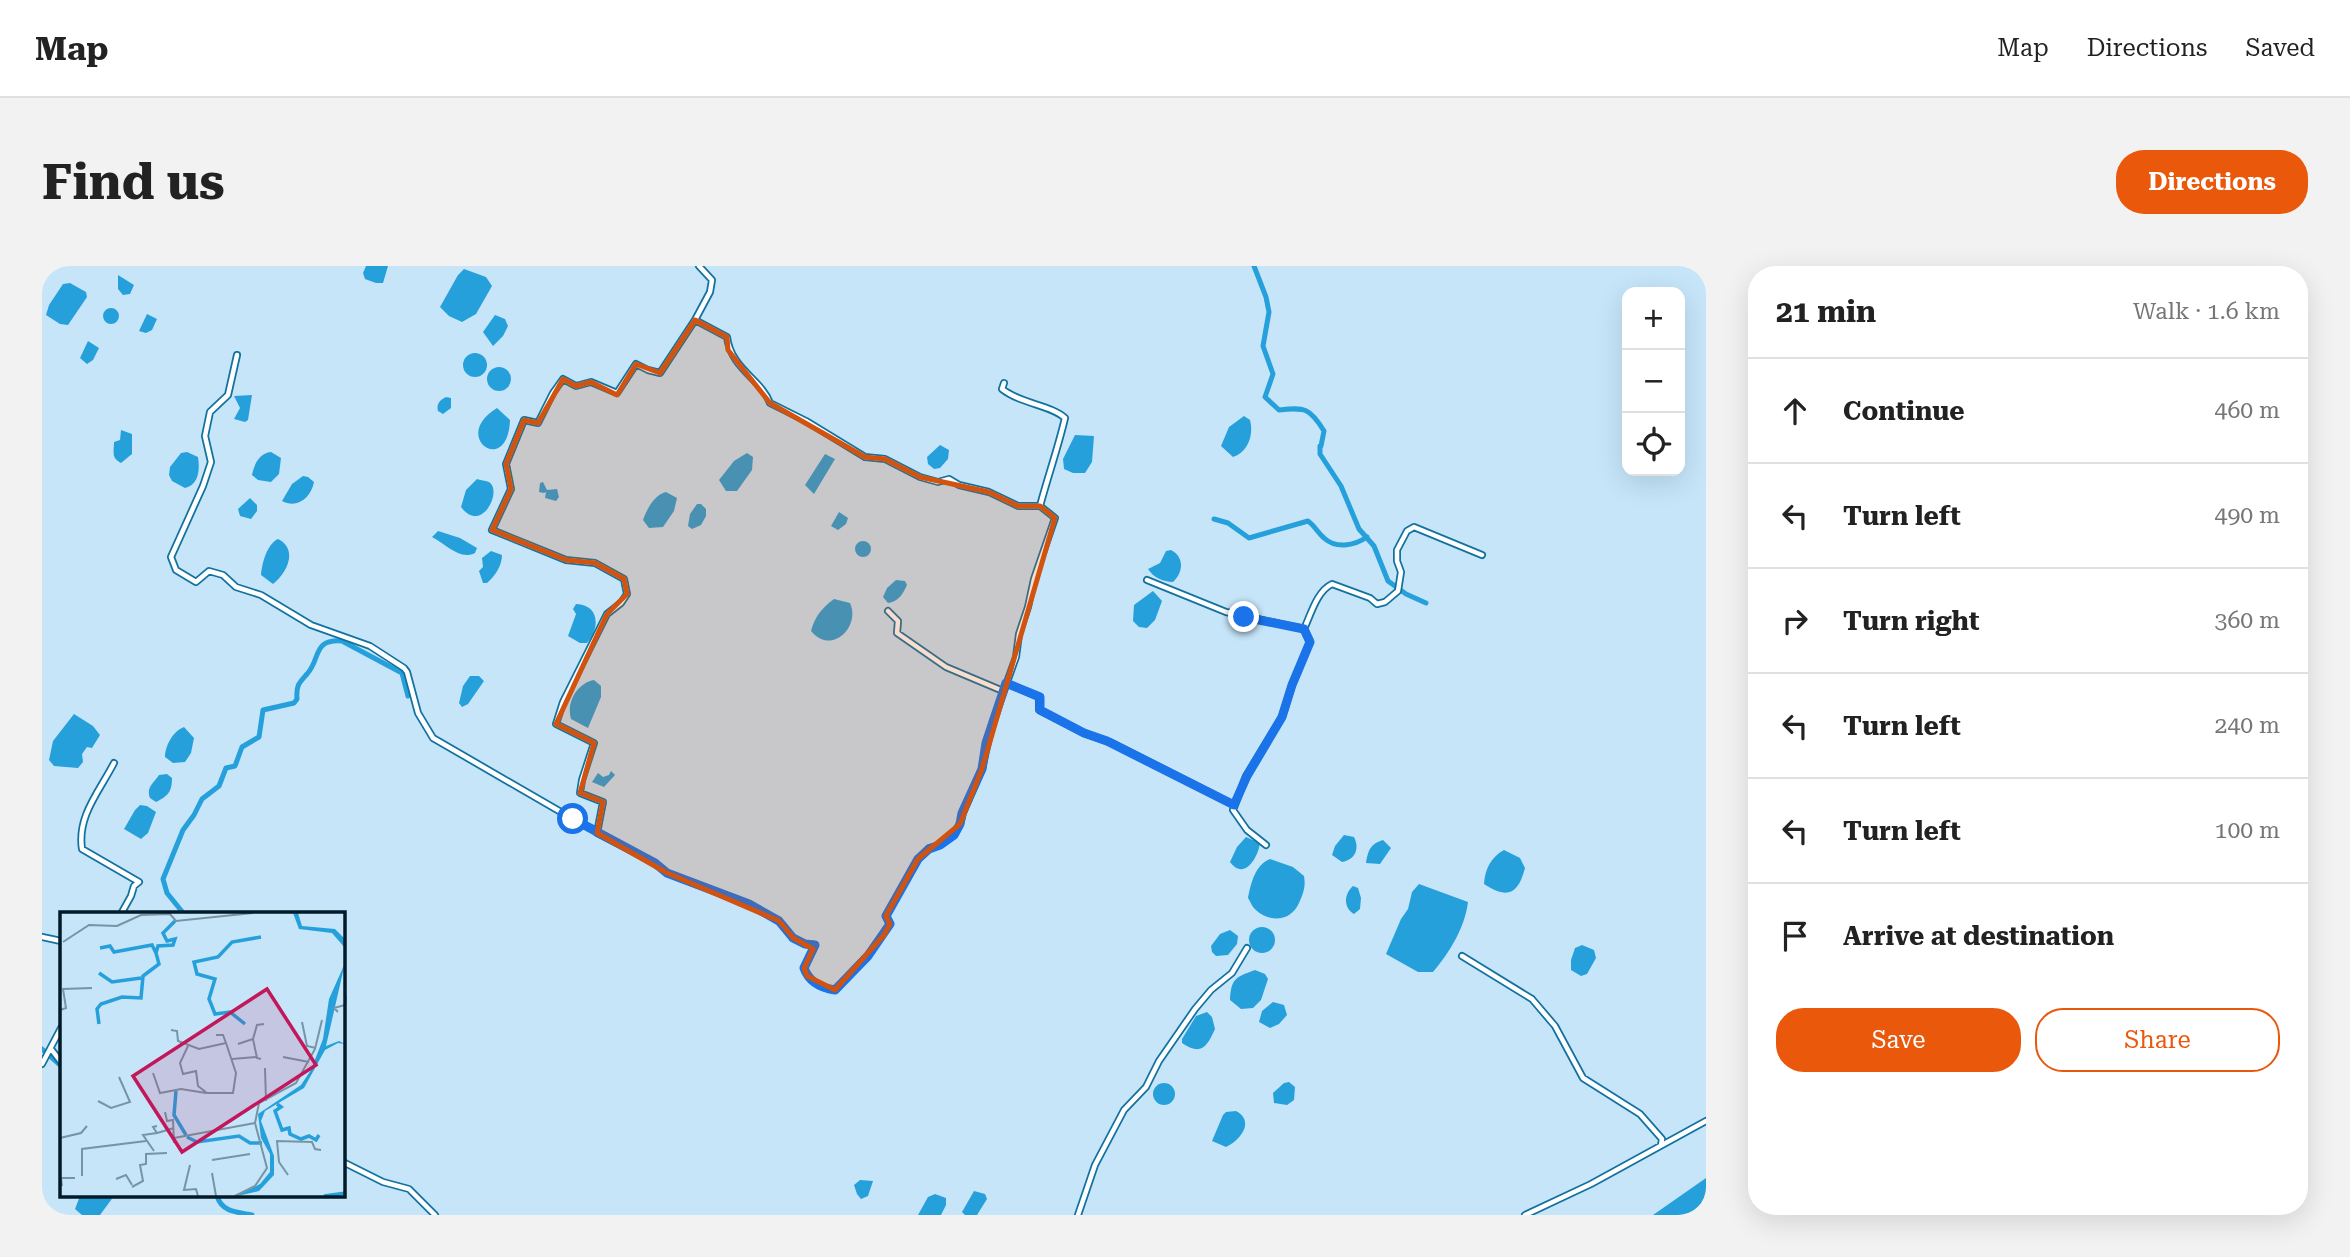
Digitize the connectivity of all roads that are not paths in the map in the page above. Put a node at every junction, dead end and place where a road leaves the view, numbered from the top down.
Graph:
1 (699, 266) edge
2 (695, 320) junction
3 (237, 355) dead end
4 (1004, 383) dead end
5 (1040, 506) junction
6 (1482, 555) dead end
7 (1147, 580) dead end
8 (888, 611) dead end
9 (1304, 629) junction
10 (1006, 683) junction
11 (1003, 691) junction
12 (114, 763) dead end
13 (1234, 805) junction
14 (597, 831) junction
15 (1266, 845) dead end
16 (122, 912) edge
17 (42, 937) edge
18 (60, 941) edge
19 (1247, 948) dead end
20 (1462, 956) dead end
21 (60, 1030) edge
22 (51, 1049) junction
23 (60, 1061) edge
24 (42, 1063) edge
25 (1706, 1121) edge
26 (1661, 1144) junction
27 (345, 1163) edge
28 (435, 1215) edge
29 (1078, 1215) edge
30 (1524, 1215) edge

1 - 2 street
2 - 5 street
2 - 14 street
3 - 14 street
4 - 5 street
5 - 10 street
6 - 9 street
7 - 9 street
8 - 11 street
9 - 13 street
10 - 11 street
10 - 13 street
11 - 14 street
12 - 16 street
13 - 15 street
17 - 18 street
19 - 29 street
20 - 26 street
21 - 22 street
22 - 23 street
22 - 24 street
25 - 26 street
26 - 30 street
27 - 28 street

